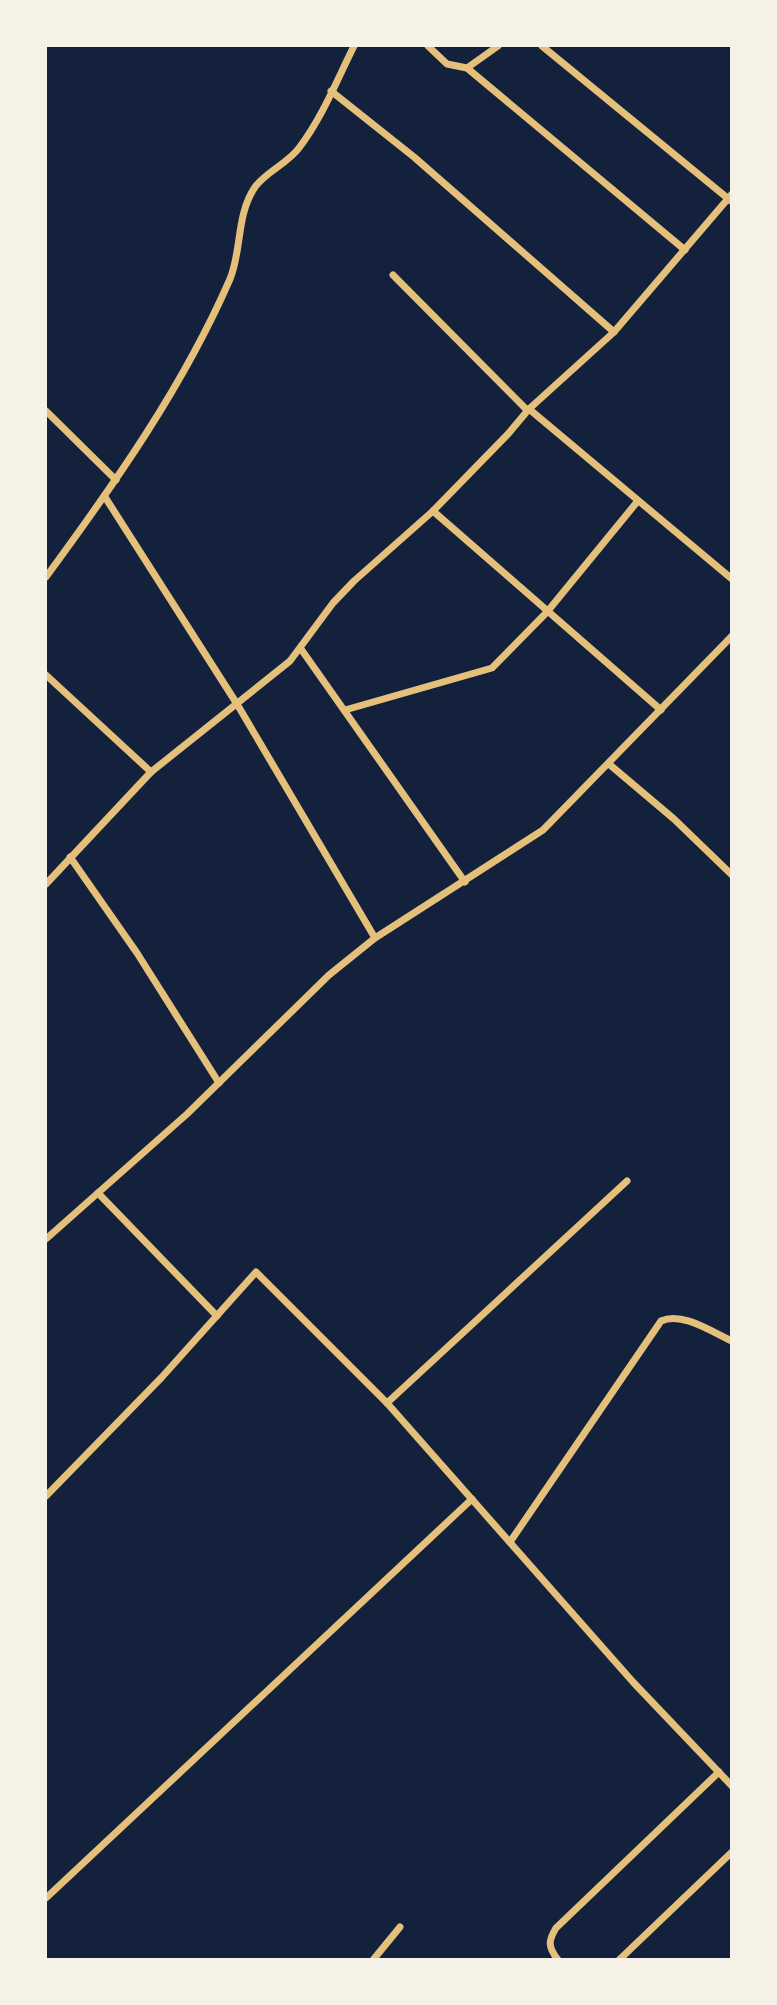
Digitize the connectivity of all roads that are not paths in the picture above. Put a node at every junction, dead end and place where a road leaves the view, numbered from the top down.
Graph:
1 (354, 46) edge
2 (428, 46) edge
3 (498, 46) edge
4 (542, 46) edge
5 (467, 68) junction
6 (331, 91) junction
7 (730, 198) edge
8 (685, 250) junction
9 (393, 275) dead end
10 (614, 332) junction
11 (528, 409) junction
12 (46, 411) edge
13 (116, 480) junction
14 (105, 497) junction
15 (637, 502) junction
16 (433, 511) junction
17 (46, 577) edge
18 (732, 579) edge
19 (547, 612) junction
20 (732, 636) edge
21 (301, 649) junction
22 (46, 675) edge
23 (237, 704) junction
24 (345, 710) junction
25 (661, 710) junction
26 (609, 764) junction
27 (151, 772) junction
28 (69, 857) junction
29 (732, 876) edge
30 (465, 881) junction
31 (46, 884) edge
32 (375, 938) junction
33 (219, 1083) junction
34 (627, 1181) dead end
35 (97, 1193) junction
36 (46, 1240) edge
37 (217, 1316) junction
38 (732, 1341) edge
39 (387, 1403) junction
40 (46, 1496) edge
41 (472, 1499) junction
42 (510, 1542) junction
43 (719, 1772) junction
44 (732, 1786) edge
45 (732, 1852) edge
46 (46, 1898) edge
47 (400, 1927) dead end
48 (373, 1959) edge
49 (558, 1959) edge
50 (619, 1959) edge

1 - 6 street
2 - 5 street
3 - 5 street
4 - 7 street
5 - 8 street
6 - 10 street
6 - 13 street
7 - 8 street
8 - 10 street
9 - 11 street
10 - 11 street
11 - 15 street
11 - 16 street
12 - 13 street
13 - 14 street
14 - 17 street
14 - 23 street
15 - 18 street
15 - 19 street
16 - 19 street
16 - 21 street
19 - 24 street
19 - 25 street
20 - 25 street
21 - 23 street
21 - 24 street
22 - 27 street
23 - 27 street
23 - 32 street
24 - 30 street
25 - 26 street
26 - 29 street
26 - 30 street
27 - 28 street
28 - 31 street
28 - 33 street
30 - 32 street
32 - 33 street
33 - 35 street
34 - 39 street
35 - 36 street
35 - 37 street
37 - 39 street
37 - 40 street
38 - 42 street
39 - 41 street
41 - 42 street
41 - 46 street
42 - 43 street
43 - 44 street
43 - 49 street
45 - 50 street
47 - 48 street

